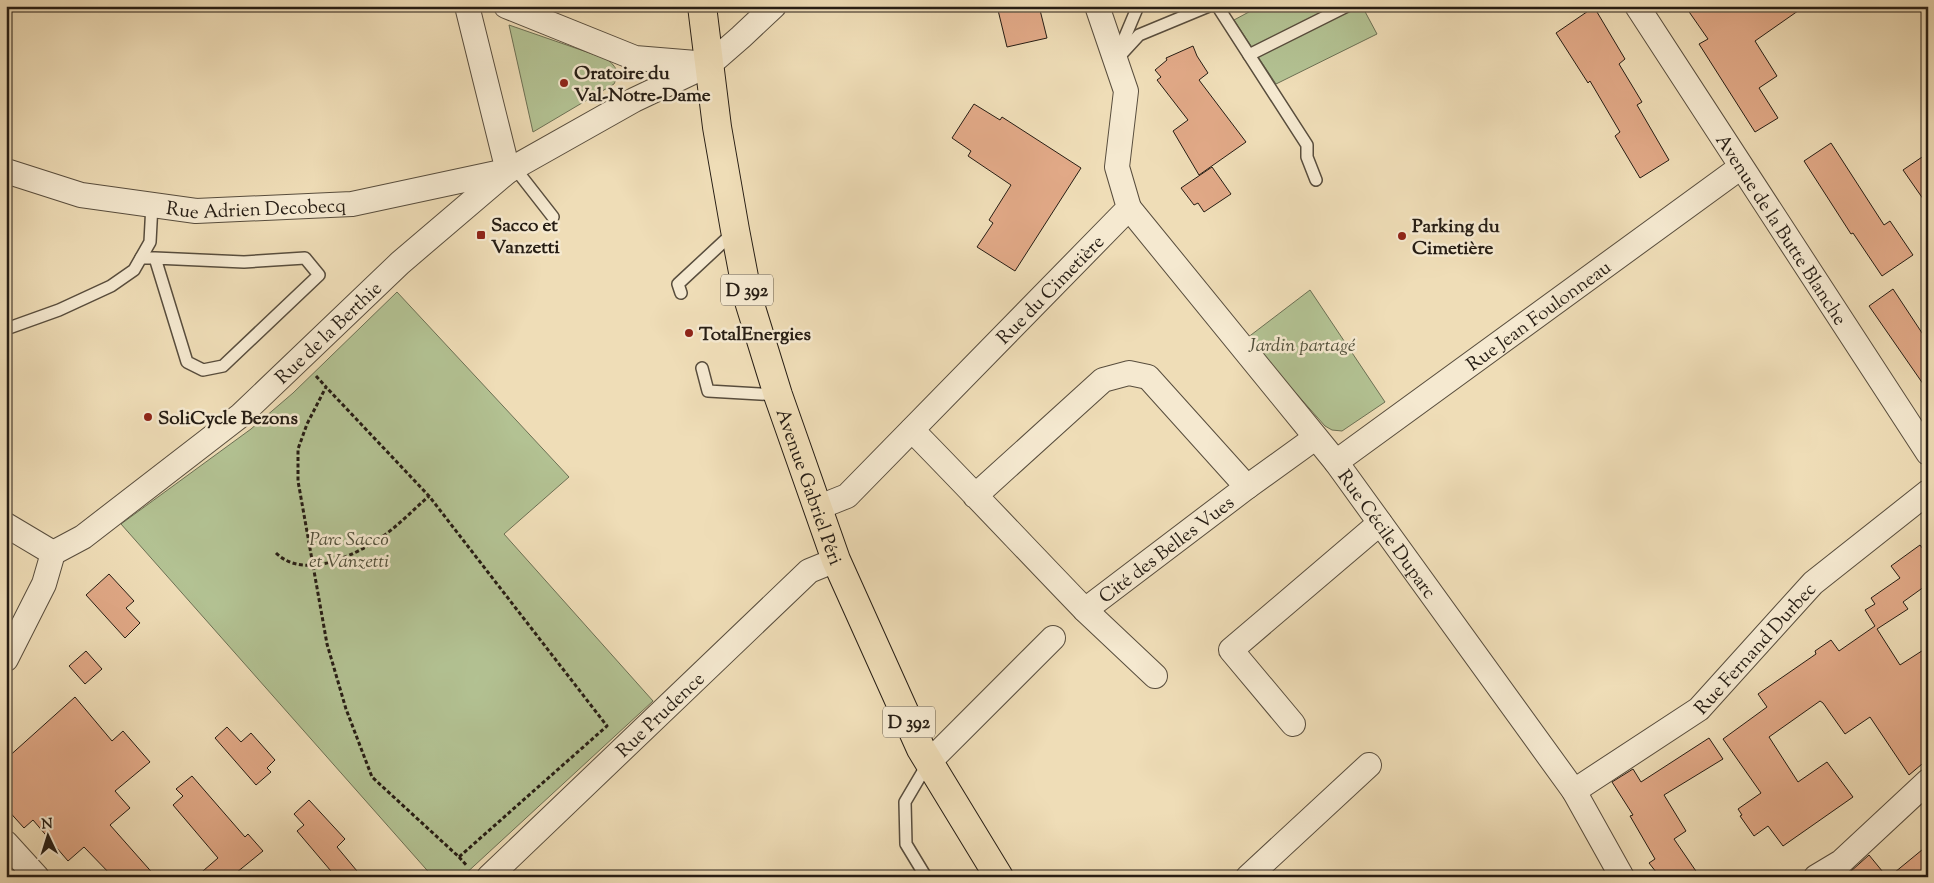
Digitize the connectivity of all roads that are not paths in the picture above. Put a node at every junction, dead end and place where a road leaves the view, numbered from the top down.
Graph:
1 (467, 6) edge
2 (506, 6) edge
3 (702, 6) edge
4 (774, 6) edge
5 (1097, 6) edge
6 (1138, 6) edge
7 (1209, 6) edge
8 (1217, 6) edge
9 (1347, 6) edge
10 (1637, 6) edge
11 (1249, 55) junction
12 (1116, 60) junction
13 (710, 64) junction
14 (1740, 167) junction
15 (511, 169) junction
16 (6, 171) edge
17 (1316, 180) dead end
18 (152, 204) junction
19 (1129, 208) junction
20 (553, 217) dead end
21 (735, 230) junction
22 (141, 258) junction
23 (155, 258) junction
24 (681, 293) dead end
25 (6, 329) edge
26 (702, 368) dead end
27 (778, 395) junction
28 (912, 430) junction
29 (1316, 438) junction
30 (1928, 453) edge
31 (1336, 462) junction
32 (1247, 487) junction
33 (1928, 492) edge
34 (975, 496) junction
35 (817, 508) junction
36 (1380, 523) junction
37 (6, 525) edge
38 (53, 554) junction
39 (836, 560) junction
40 (1085, 610) junction
41 (1052, 638) dead end
42 (6, 659) edge
43 (1155, 676) dead end
44 (1293, 724) dead end
45 (929, 762) junction
46 (1369, 764) dead end
47 (1928, 781) edge
48 (1574, 791) junction
49 (6, 843) edge
50 (37, 877) edge
51 (489, 877) edge
52 (926, 877) edge
53 (999, 877) edge
54 (1248, 877) edge
55 (1622, 877) edge
56 (1816, 877) edge

1 - 15 street
2 - 13 street
3 - 13 main road, D 392
4 - 13 street, Rue de la Berthie
5 - 12 street
6 - 12 lane
7 - 12 lane
8 - 11 lane
9 - 11 lane
10 - 14 street, Avenue de la Butte Blanche
11 - 17 lane
12 - 19 street
13 - 15 street, Rue de la Berthie
13 - 21 main road, Avenue Gabriel Péri / D 392
14 - 30 street, Avenue de la Butte Blanche
14 - 31 street, Rue Jean Foulonneau
15 - 18 street, Rue Adrien Decobecq
15 - 20 lane
15 - 38 street, Rue de la Berthie
16 - 18 street, Rue Adrien Decobecq
18 - 22 lane
19 - 28 street, Rue du Cimetière
19 - 29 street, Rue Cécile Duparc
21 - 24 lane
21 - 27 main road, Avenue Gabriel Péri / D 392
22 - 23 lane
22 - 25 lane
23 - 23 lane
26 - 27 lane
27 - 35 main road, Avenue Gabriel Péri / D 392
28 - 34 street, Cité des Belles Vues
28 - 35 street, Rue du Cimetière
29 - 31 street, Rue Cécile Duparc
29 - 32 street, Cité des Belles Vues
31 - 36 street, Rue Cécile Duparc
32 - 34 street, Cité des Belles Vues
32 - 40 street, Cité des Belles Vues
33 - 48 street, Rue Fernand Durbec
34 - 40 street, Cité des Belles Vues
35 - 39 main road, Avenue Gabriel Péri / D 392
36 - 44 street
36 - 48 street, Rue Cécile Duparc
37 - 38 street
38 - 42 street
39 - 45 main road, Avenue Gabriel Péri / D 392
39 - 51 street, Rue Prudence
40 - 43 street, Cité des Belles Vues
41 - 45 street
45 - 52 lane
45 - 53 main road, Avenue Gabriel Péri / D 392
46 - 54 street
47 - 56 street
48 - 55 street, Rue Cécile Duparc
49 - 50 street

